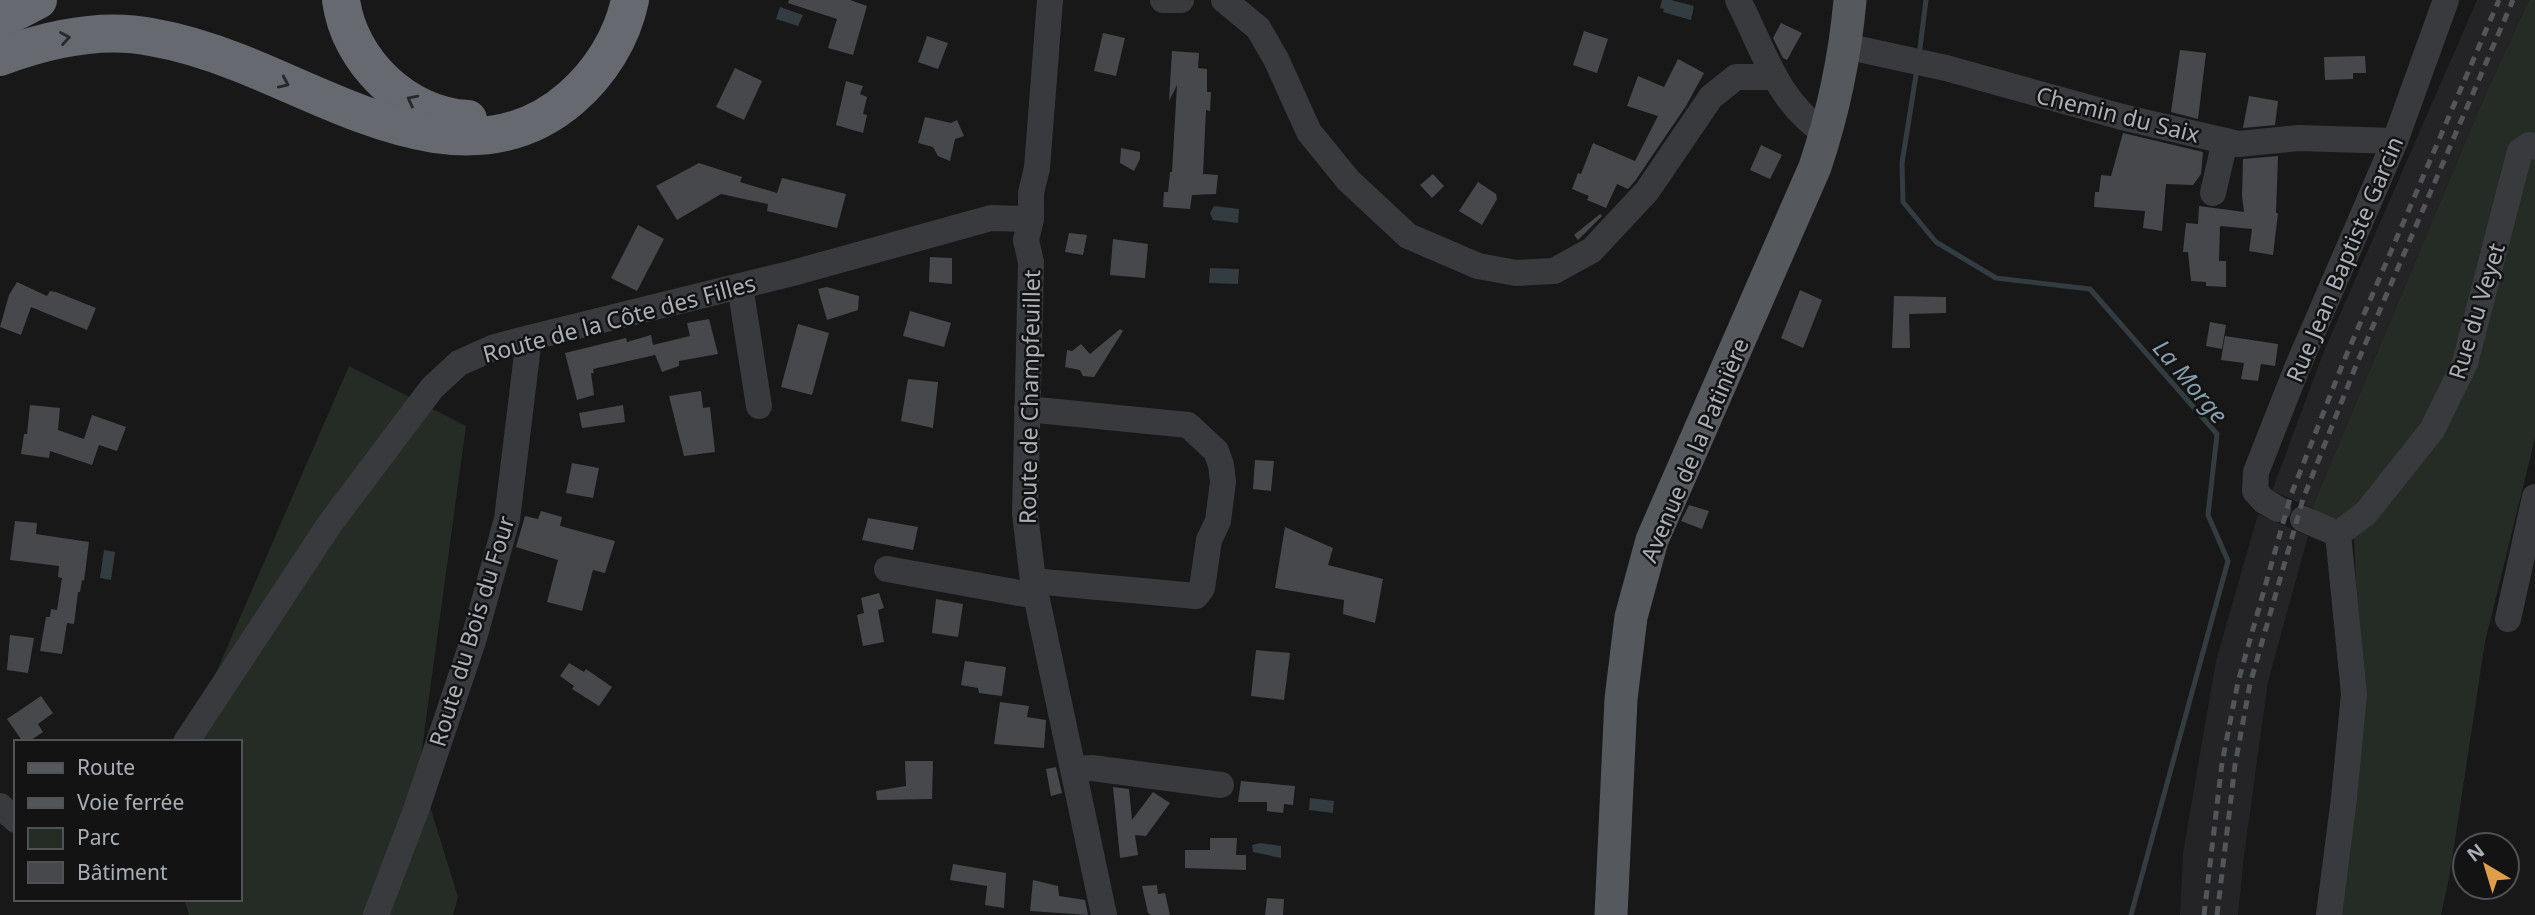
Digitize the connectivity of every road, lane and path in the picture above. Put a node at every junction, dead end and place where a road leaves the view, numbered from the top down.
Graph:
1 (38, 0) edge
2 (341, 0) edge
3 (616, 0) edge
4 (630, 0) edge
5 (1051, 0) edge
6 (1163, 0) edge
7 (1181, 0) edge
8 (1224, 0) edge
9 (1738, 0) edge
10 (1850, 0) edge
11 (2446, 0) edge
12 (0, 20) edge
13 (1845, 47) junction
14 (0, 57) edge
15 (1773, 77) junction
16 (1826, 134) junction
17 (2225, 141) junction
18 (2395, 141) junction
19 (2535, 147) edge
20 (2213, 193) dead end
21 (1031, 219) junction
22 (740, 286) junction
23 (529, 338) junction
24 (759, 406) dead end
25 (1027, 409) junction
26 (2535, 497) edge
27 (2278, 509) dead end
28 (2303, 519) dead end
29 (2338, 534) junction
30 (887, 569) dead end
31 (1034, 589) junction
32 (2519, 606) edge
33 (187, 740) edge
34 (1073, 769) junction
35 (1221, 785) dead end
36 (0, 806) edge
37 (14, 818) edge
38 (376, 915) edge
39 (1104, 915) edge
40 (1611, 915) edge
41 (2329, 915) edge

1 - 12 highway
3 -> 2 highway
14 -> 4 highway
5 - 21 street, Route de Champfeuillet
6 - 7 street
8 - 15 street
9 - 15 street
10 - 13 main road, Avenue de la Patinière
11 - 18 street, Rue Jean Baptiste Garcin
13 - 16 main road, Avenue de la Patinière
13 - 17 street, Chemin du Saix
15 - 16 street
16 - 40 main road, Avenue de la Patinière
17 - 18 street, Chemin du Saix
17 - 20 street
18 - 27 street, Rue Jean Baptiste Garcin
19 - 29 street, Rue du Veyet
21 - 22 street, Route de la Côte des Filles
21 - 25 street, Route de Champfeuillet
22 - 23 street, Route de la Côte des Filles
22 - 24 street
23 - 33 street, Route de la Côte des Filles
23 - 38 street, Route du Bois du Four
25 - 31 street, Route de Champfeuillet
25 - 31 street
26 - 32 street
28 - 29 street
29 - 41 street
30 - 31 street
31 - 34 street, Route de Champfeuillet
34 - 35 street
34 - 39 street, Route de Champfeuillet
36 - 37 street

